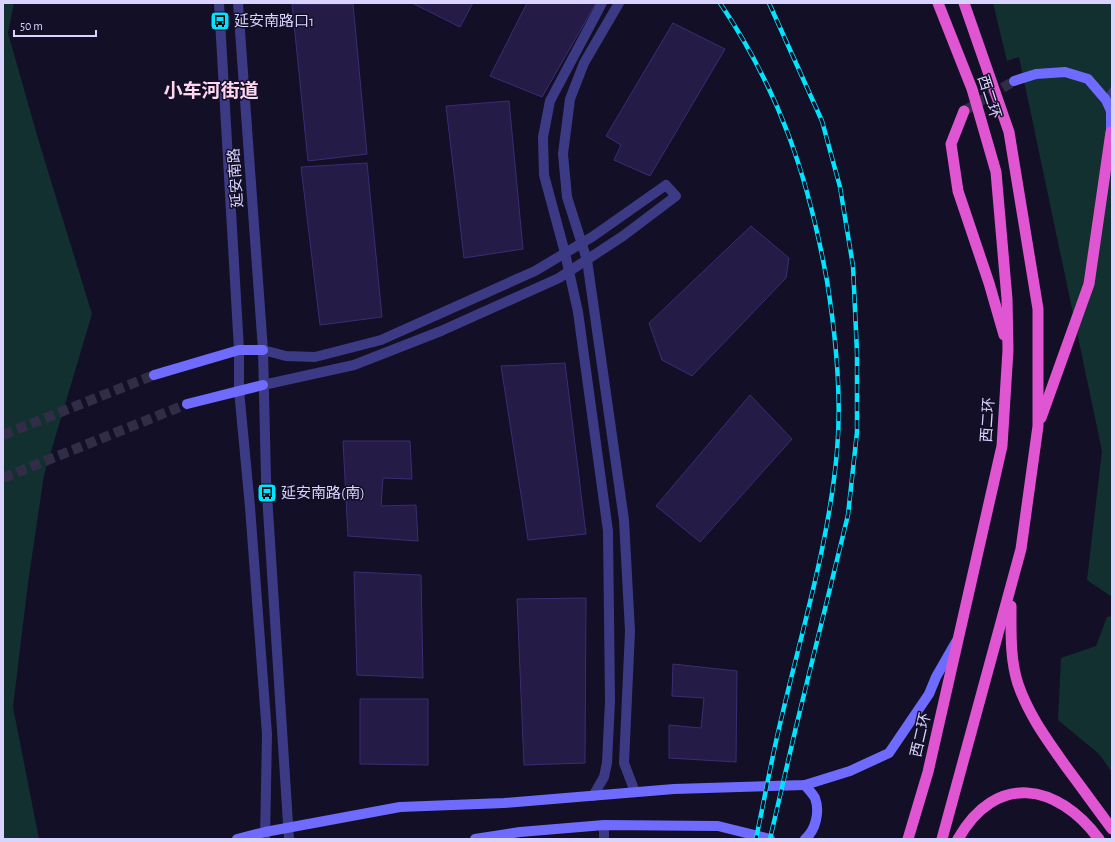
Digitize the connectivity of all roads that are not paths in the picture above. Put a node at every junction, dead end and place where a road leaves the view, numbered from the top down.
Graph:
1 (219, 3) edge
2 (238, 3) edge
3 (602, 3) edge
4 (619, 3) edge
5 (938, 3) edge
6 (964, 3) edge
7 (1014, 81) tunnel mouth
8 (1112, 90) edge
9 (1106, 100) junction
10 (964, 111) tunnel mouth
11 (1111, 131) edge
12 (583, 243) junction
13 (565, 253) junction
14 (587, 260) junction
15 (569, 271) junction
16 (239, 350) junction
17 (263, 350) junction
18 (1008, 350) junction
19 (154, 375) tunnel mouth
20 (263, 385) junction
21 (239, 390) junction
22 (187, 404) tunnel mouth
23 (1038, 426) junction
24 (1012, 587) junction
25 (959, 636) junction
26 (806, 785) junction
27 (635, 792) junction
28 (593, 796) junction
29 (604, 825) junction
30 (288, 828) junction
31 (1112, 829) edge
32 (265, 835) edge
33 (237, 839) edge
34 (289, 839) edge
35 (477, 839) edge
36 (604, 839) edge
37 (770, 839) edge
38 (805, 839) edge
39 (908, 839) edge
40 (942, 839) edge
41 (958, 839) edge
42 (1099, 839) edge

1 - 16 street
2 - 17 street, 延安南路
3 - 13 street
4 - 12 street
5 - 18 highway, 西二环
6 - 23 highway, 西二环
7 - 9 main road
8 - 9 lane
9 - 11 main road
10 - 18 highway
11 - 23 highway
12 - 13 street
12 - 14 street
12 - 14 street
13 - 15 street
13 - 17 street
14 - 15 street
14 - 27 street
15 - 20 street
15 - 28 street
16 - 17 main road
16 - 19 main road
16 - 21 street
17 - 20 street, 延安南路
18 - 25 highway, 西二环
20 - 21 main road
20 - 30 street, 延安南路
21 - 22 main road
21 - 32 street
23 - 24 highway, 西二环
24 - 31 highway
24 - 40 highway, 西二环
25 - 26 main road
25 - 39 highway, 西二环
26 - 27 main road
26 - 38 main road
27 - 28 main road
28 - 30 main road
29 - 35 main road
29 - 36 street
29 - 37 main road
30 - 32 main road
30 - 34 street, 延安南路
32 - 33 main road
41 - 42 highway

